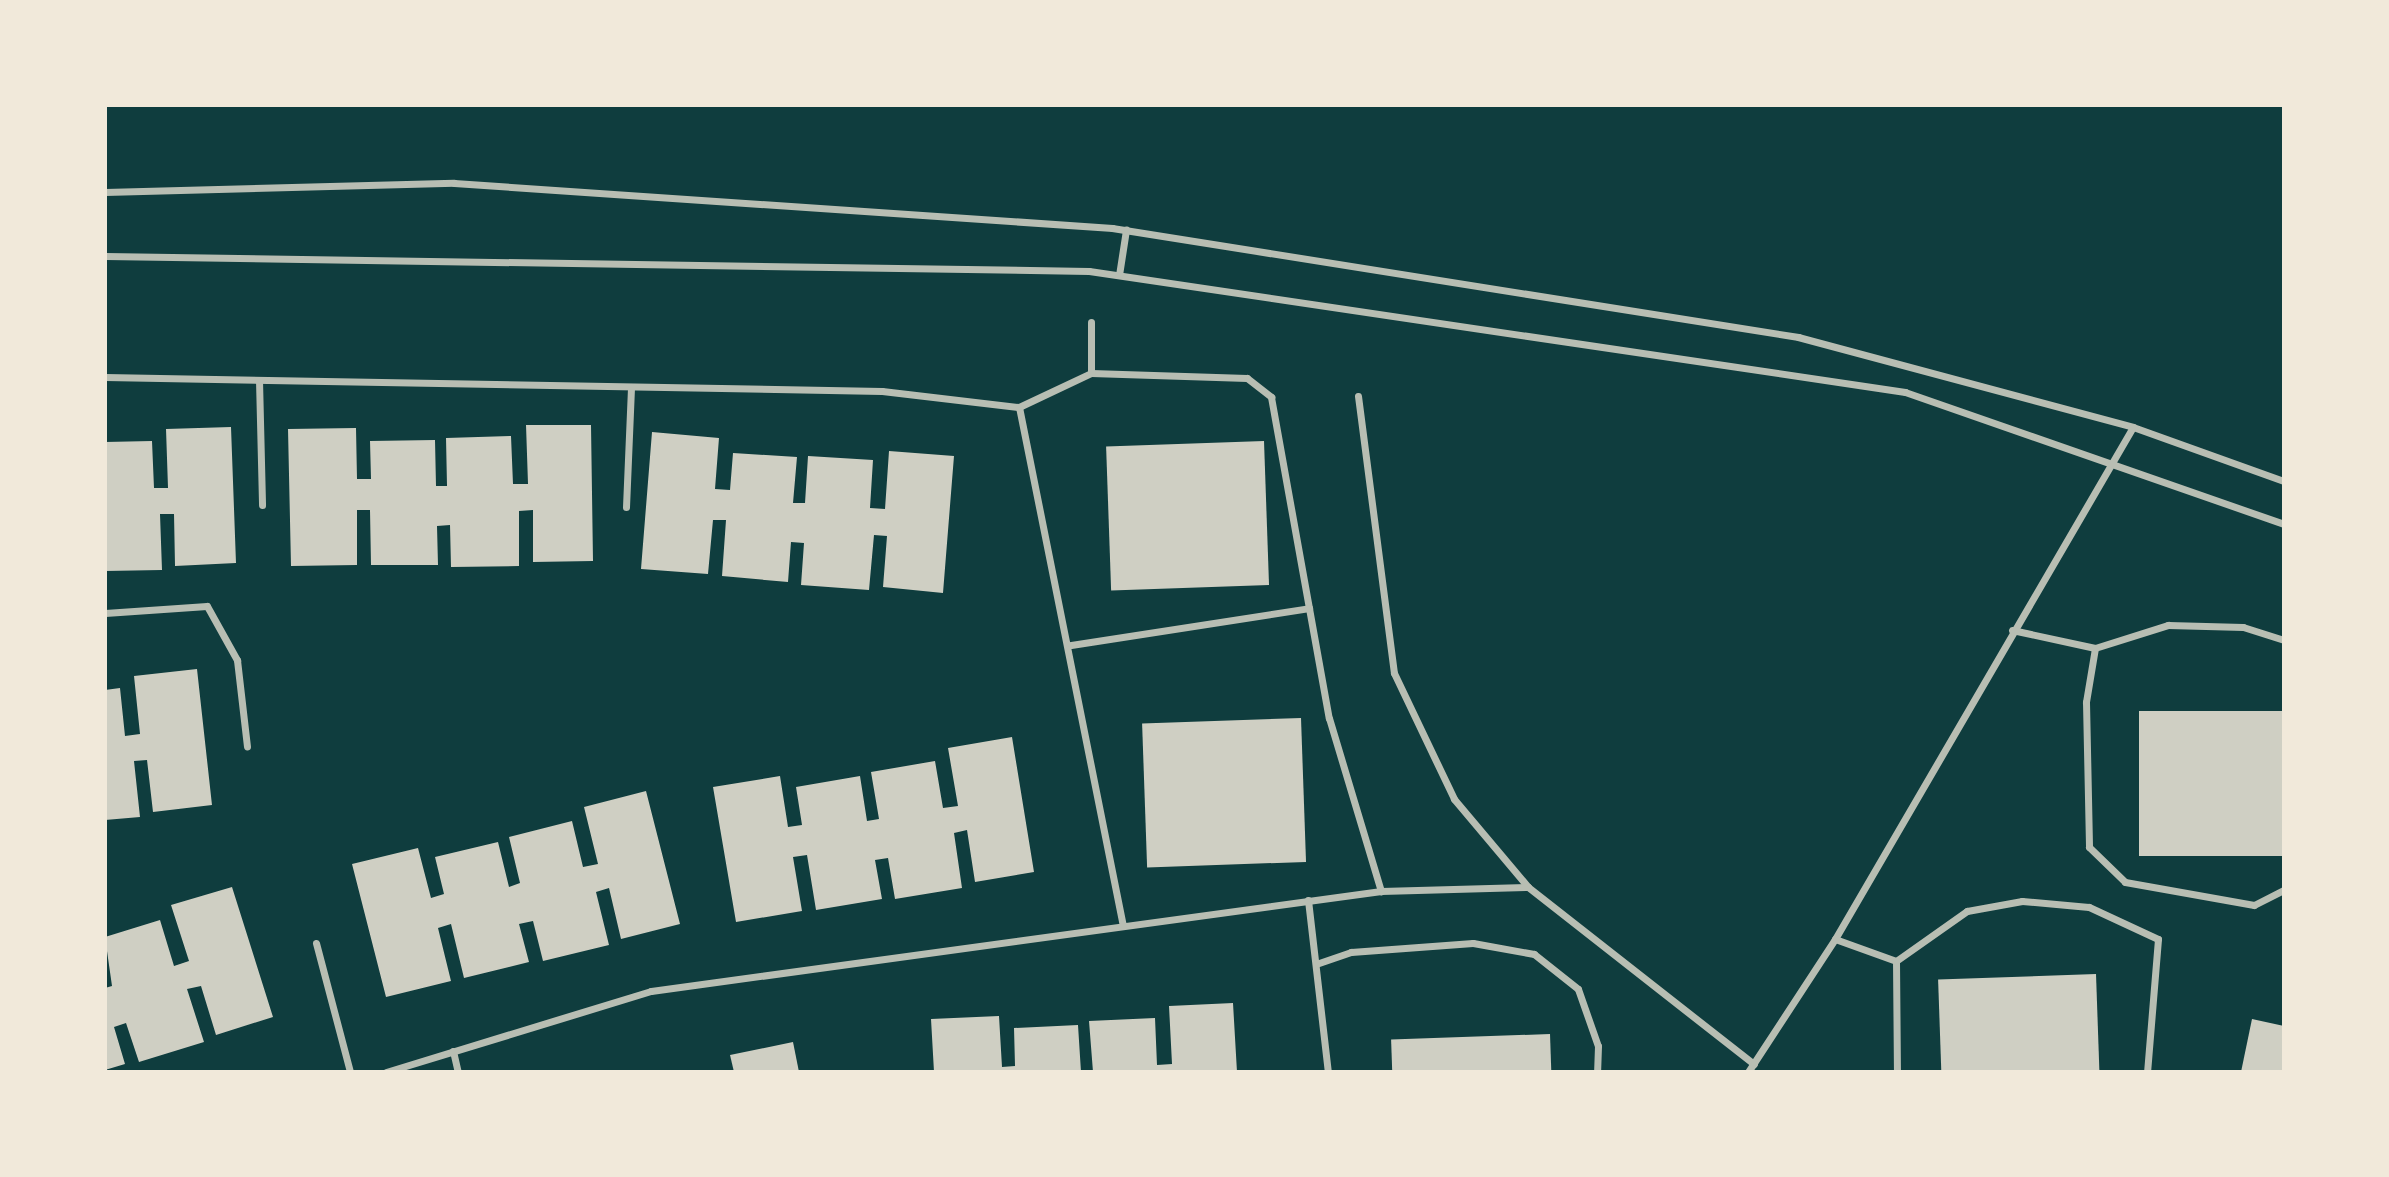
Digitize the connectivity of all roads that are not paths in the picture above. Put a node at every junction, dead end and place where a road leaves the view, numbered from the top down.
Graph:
1 (105, 192) edge
2 (1126, 230) junction
3 (105, 256) edge
4 (1119, 275) junction
5 (1090, 322) dead end
6 (1090, 373) junction
7 (105, 377) edge
8 (259, 380) junction
9 (631, 387) junction
10 (1358, 396) dead end
11 (1019, 407) junction
12 (2133, 426) junction
13 (2114, 464) junction
14 (2284, 481) edge
15 (262, 505) dead end
16 (626, 507) dead end
17 (2284, 524) edge
18 (1309, 608) junction
19 (105, 613) edge
20 (2012, 630) junction
21 (2284, 639) edge
22 (1071, 645) junction
23 (2095, 648) junction
24 (247, 746) dead end
25 (1528, 887) junction
26 (2284, 890) edge
27 (1381, 891) junction
28 (1308, 900) junction
29 (1123, 926) junction
30 (1835, 939) junction
31 (316, 943) dead end
32 (1896, 961) junction
33 (1316, 964) junction
34 (453, 1051) junction
35 (1754, 1064) junction
36 (351, 1072) edge
37 (386, 1072) edge
38 (458, 1072) edge
39 (1328, 1072) edge
40 (1597, 1072) edge
41 (1748, 1072) edge
42 (1897, 1072) edge
43 (2147, 1072) edge

1 - 2 street
2 - 4 street
2 - 12 street
3 - 4 street
4 - 13 street
5 - 6 street
6 - 11 street
6 - 18 street
7 - 8 street
8 - 9 street
8 - 15 street
9 - 11 street
9 - 16 street
10 - 25 street
11 - 22 street
12 - 13 street
12 - 14 street
13 - 17 street
13 - 20 street
18 - 22 street
18 - 27 street
19 - 24 street
20 - 23 street
20 - 30 street
21 - 23 street
22 - 29 street
23 - 26 street
25 - 27 street
25 - 35 street
27 - 28 street
28 - 29 street
28 - 33 street
29 - 34 street
30 - 32 street
30 - 35 street
31 - 36 street
32 - 42 street
32 - 43 street
33 - 39 street
33 - 40 street
34 - 37 street
34 - 38 street
35 - 41 street

